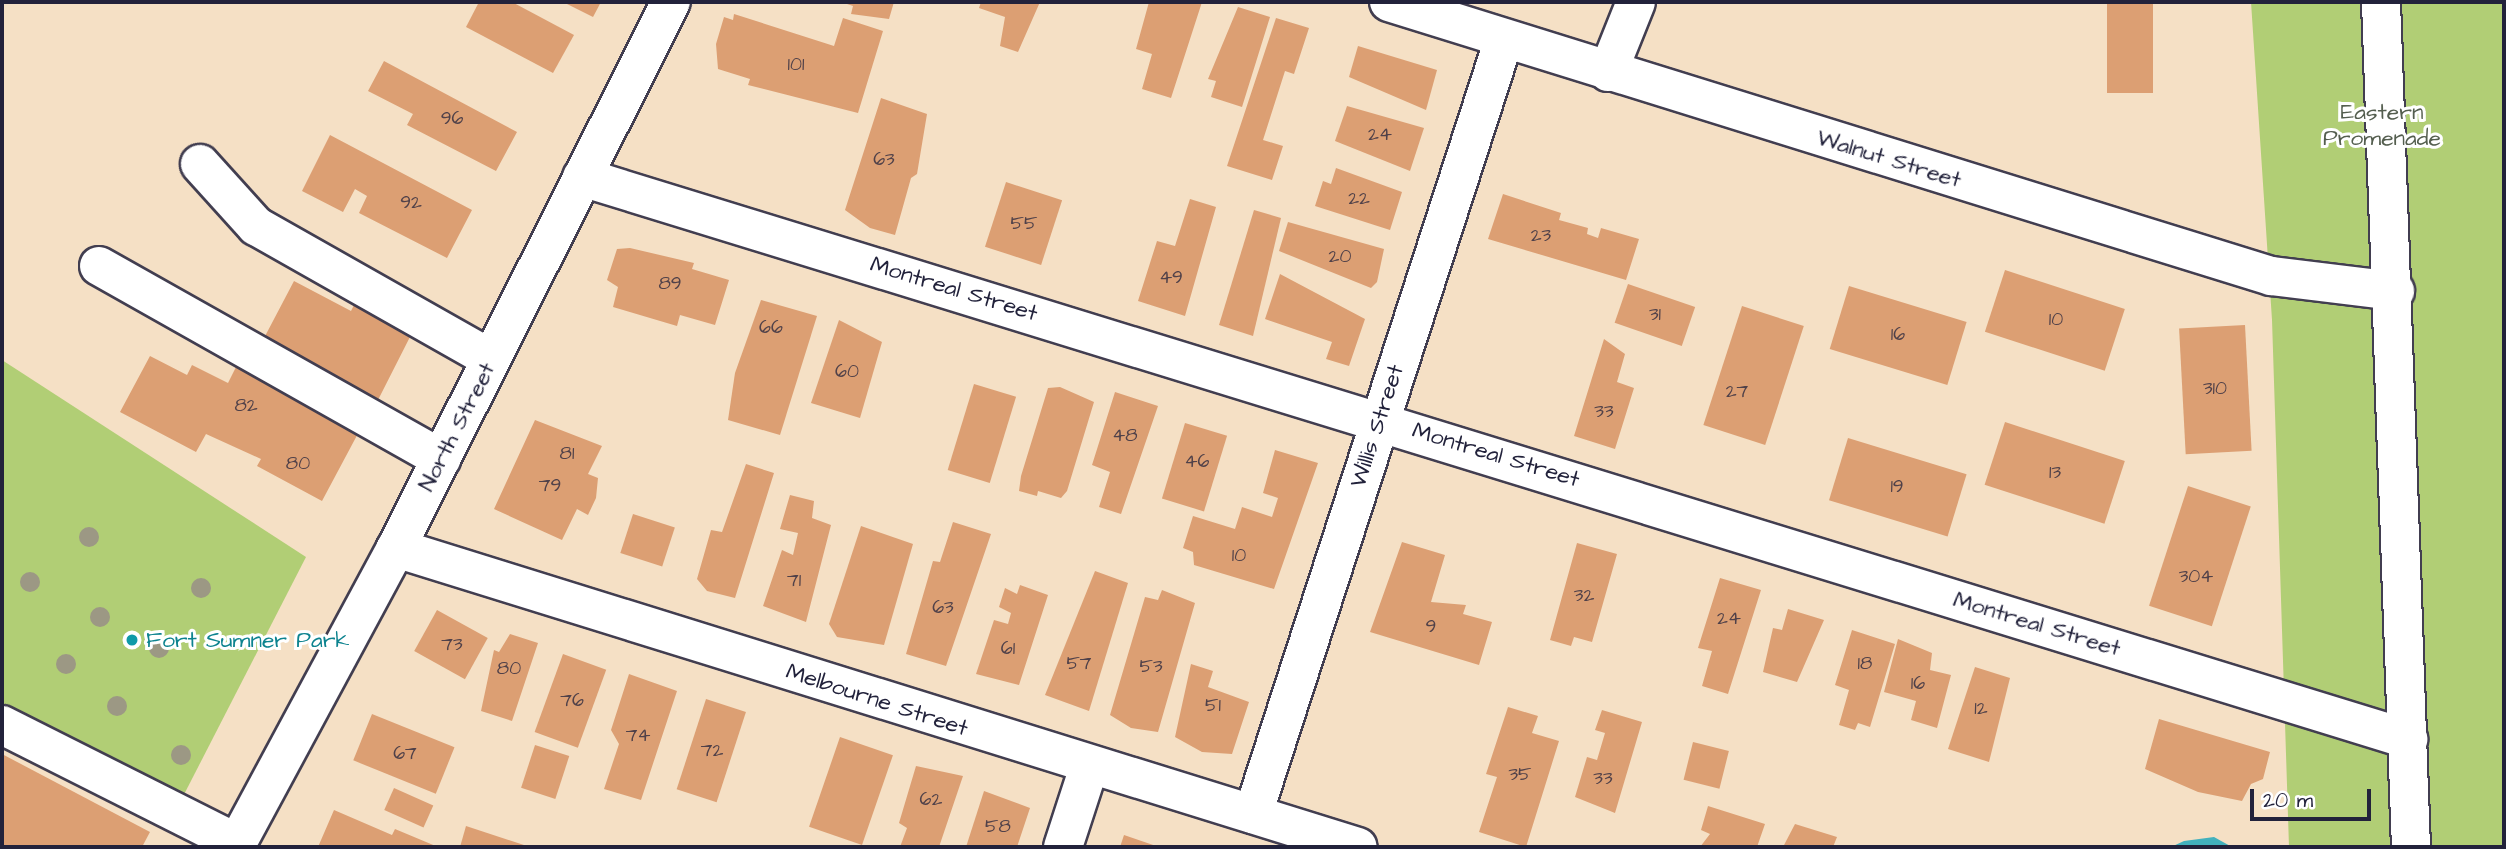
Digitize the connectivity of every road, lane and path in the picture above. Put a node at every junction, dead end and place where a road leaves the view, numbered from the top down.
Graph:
1 (671, 2) edge
2 (1389, 2) edge
3 (1636, 2) edge
4 (2381, 2) edge
5 (1504, 38) junction
6 (1608, 72) junction
7 (200, 164) dead end
8 (582, 177) junction
9 (99, 266) dead end
10 (2395, 291) junction
11 (491, 359) junction
12 (1379, 418) junction
13 (441, 459) junction
14 (396, 548) junction
15 (2, 724) edge
16 (2408, 740) junction
17 (1089, 767) junction
18 (1254, 814) junction
19 (236, 845) edge
20 (1063, 847) edge
21 (1358, 847) edge
22 (2411, 847) edge

1 - 8 street, North Street
2 - 5 street, Walnut Street
3 - 6 street
4 - 10 street
5 - 6 street, Walnut Street
5 - 12 street, Willis Street
6 - 10 street, Walnut Street
7 - 11 street
8 - 11 street, North Street
8 - 12 street, Montreal Street
9 - 13 street
10 - 16 street
11 - 13 street, North Street
12 - 16 street, Montreal Street
12 - 18 street, Willis Street
13 - 14 street, North Street
14 - 17 street, Melbourne Street
14 - 19 street, North Street
15 - 19 street
16 - 22 street
17 - 18 street, Melbourne Street
17 - 20 street
18 - 21 street, Melbourne Street

